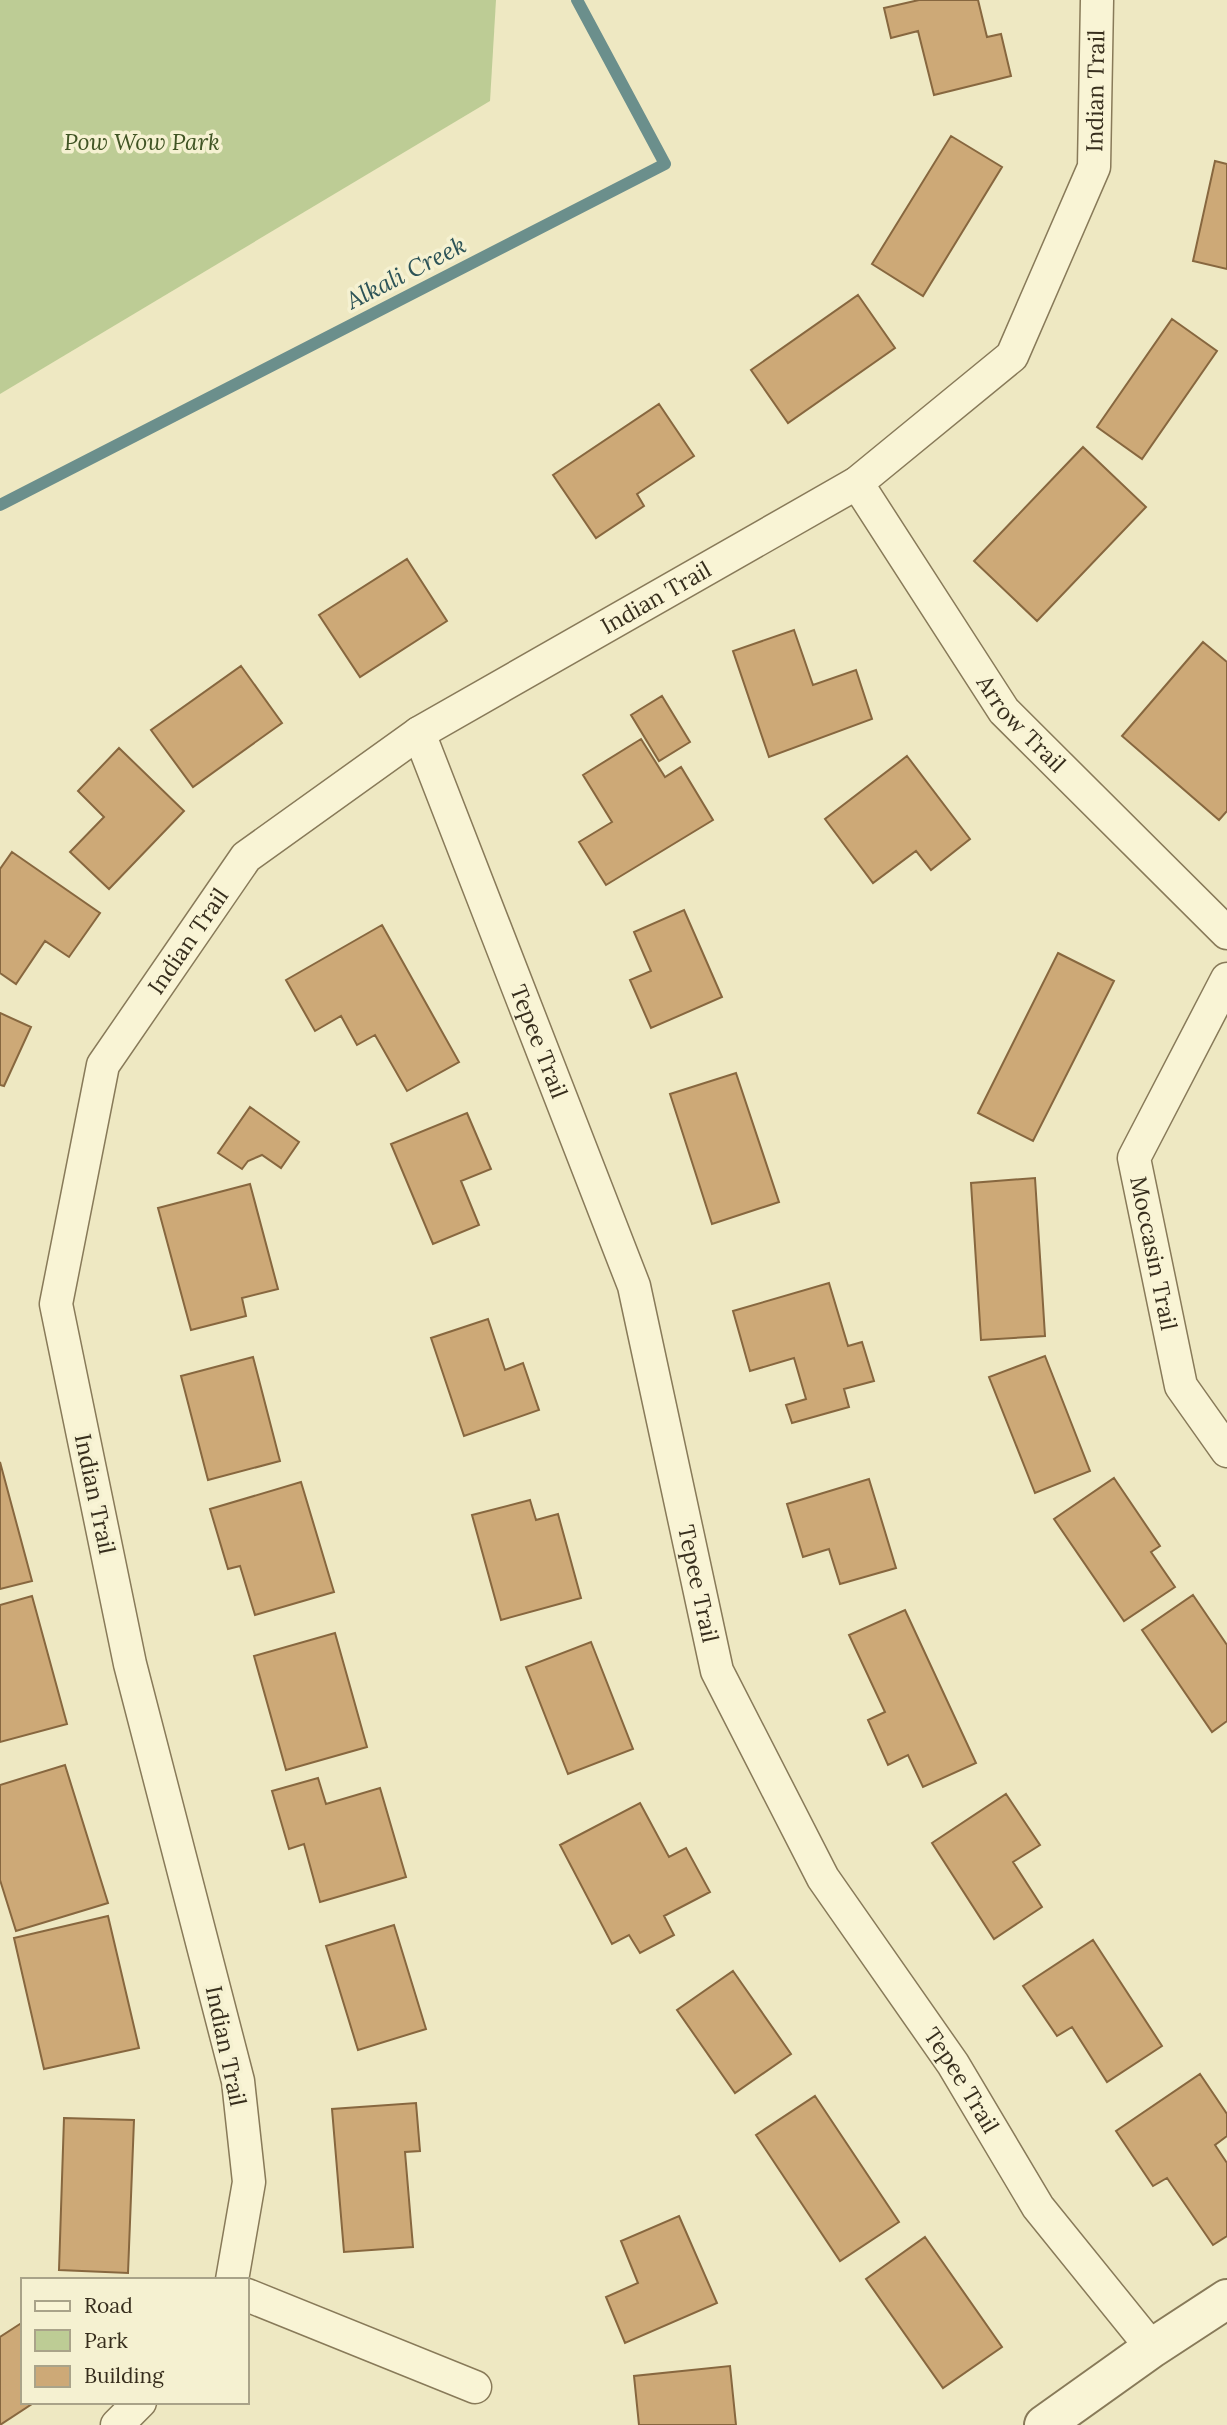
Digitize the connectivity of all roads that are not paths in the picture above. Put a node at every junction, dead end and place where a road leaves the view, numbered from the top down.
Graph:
1 (1097, 0) edge
2 (857, 483) junction
3 (419, 733) junction
4 (1227, 933) edge
5 (1227, 979) edge
6 (1227, 1451) edge
7 (232, 2278) edge
8 (248, 2295) edge
9 (1227, 2299) edge
10 (1152, 2348) junction
11 (475, 2387) dead end
12 (138, 2404) edge
13 (117, 2425) edge
14 (1044, 2425) edge

1 - 2 street, Indian Trail
2 - 3 street, Indian Trail
2 - 4 street, Arrow Trail
3 - 7 street, Indian Trail
3 - 10 street, Tepee Trail
5 - 6 street, Moccasin Trail
8 - 11 street
9 - 10 street
10 - 14 street
12 - 13 street

